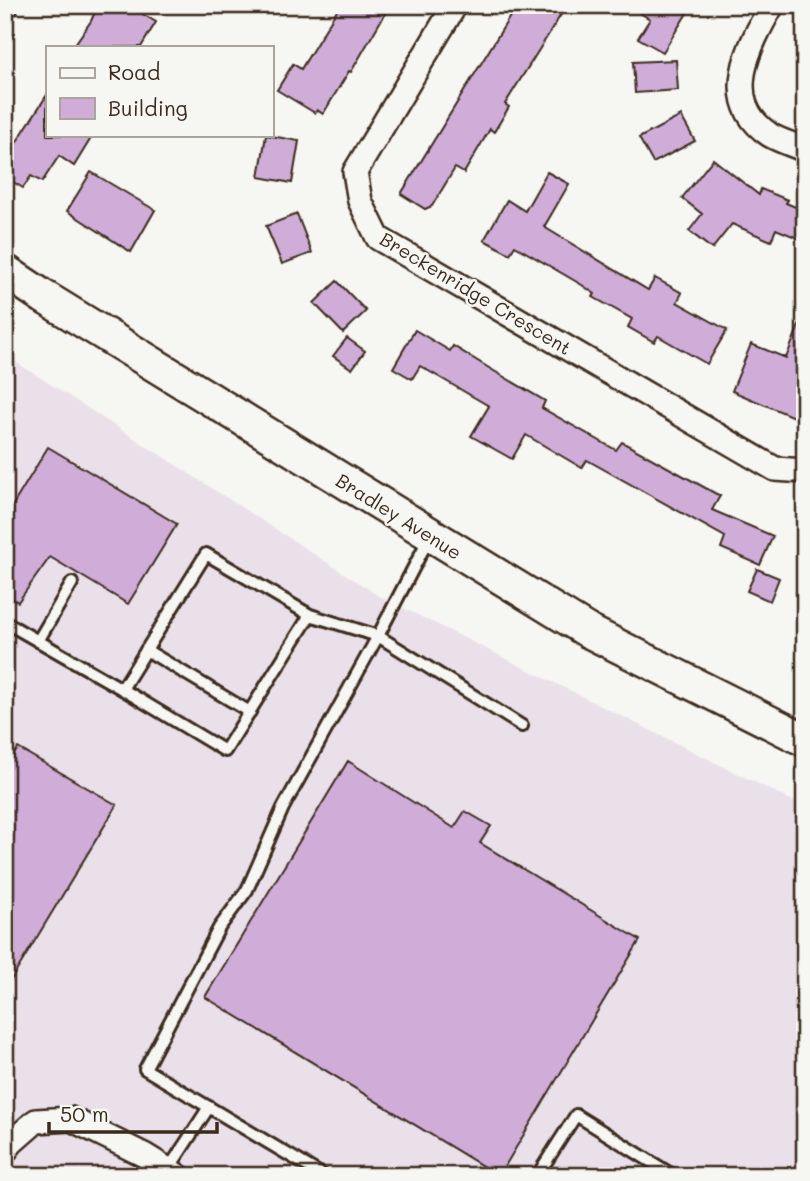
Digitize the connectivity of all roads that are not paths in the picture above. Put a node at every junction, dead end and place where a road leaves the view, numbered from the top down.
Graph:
1 (455, 5) edge
2 (772, 5) edge
3 (805, 150) edge
4 (5, 271) edge
5 (805, 471) edge
6 (430, 536) junction
7 (72, 583) dead end
8 (310, 615) junction
9 (5, 622) edge
10 (378, 636) junction
11 (38, 641) junction
12 (146, 650) junction
13 (122, 689) junction
14 (250, 712) junction
15 (522, 726) dead end
16 (805, 740) edge
17 (209, 1107) junction
18 (5, 1151) edge
19 (173, 1173) edge
20 (324, 1176) edge
21 (537, 1176) edge
22 (674, 1176) edge

1 - 5 street, Breckenridge Crescent
2 - 3 street
4 - 6 main road, Bradley Avenue
6 - 10 lane
6 - 16 main road, Bradley Avenue
7 - 11 lane
8 - 10 lane
8 - 12 lane
8 - 14 lane
9 - 11 lane
10 - 15 lane
10 - 17 lane
11 - 13 lane
12 - 13 lane
12 - 14 lane
13 - 14 lane
17 - 19 lane
17 - 20 lane
18 - 19 street
21 - 22 lane

